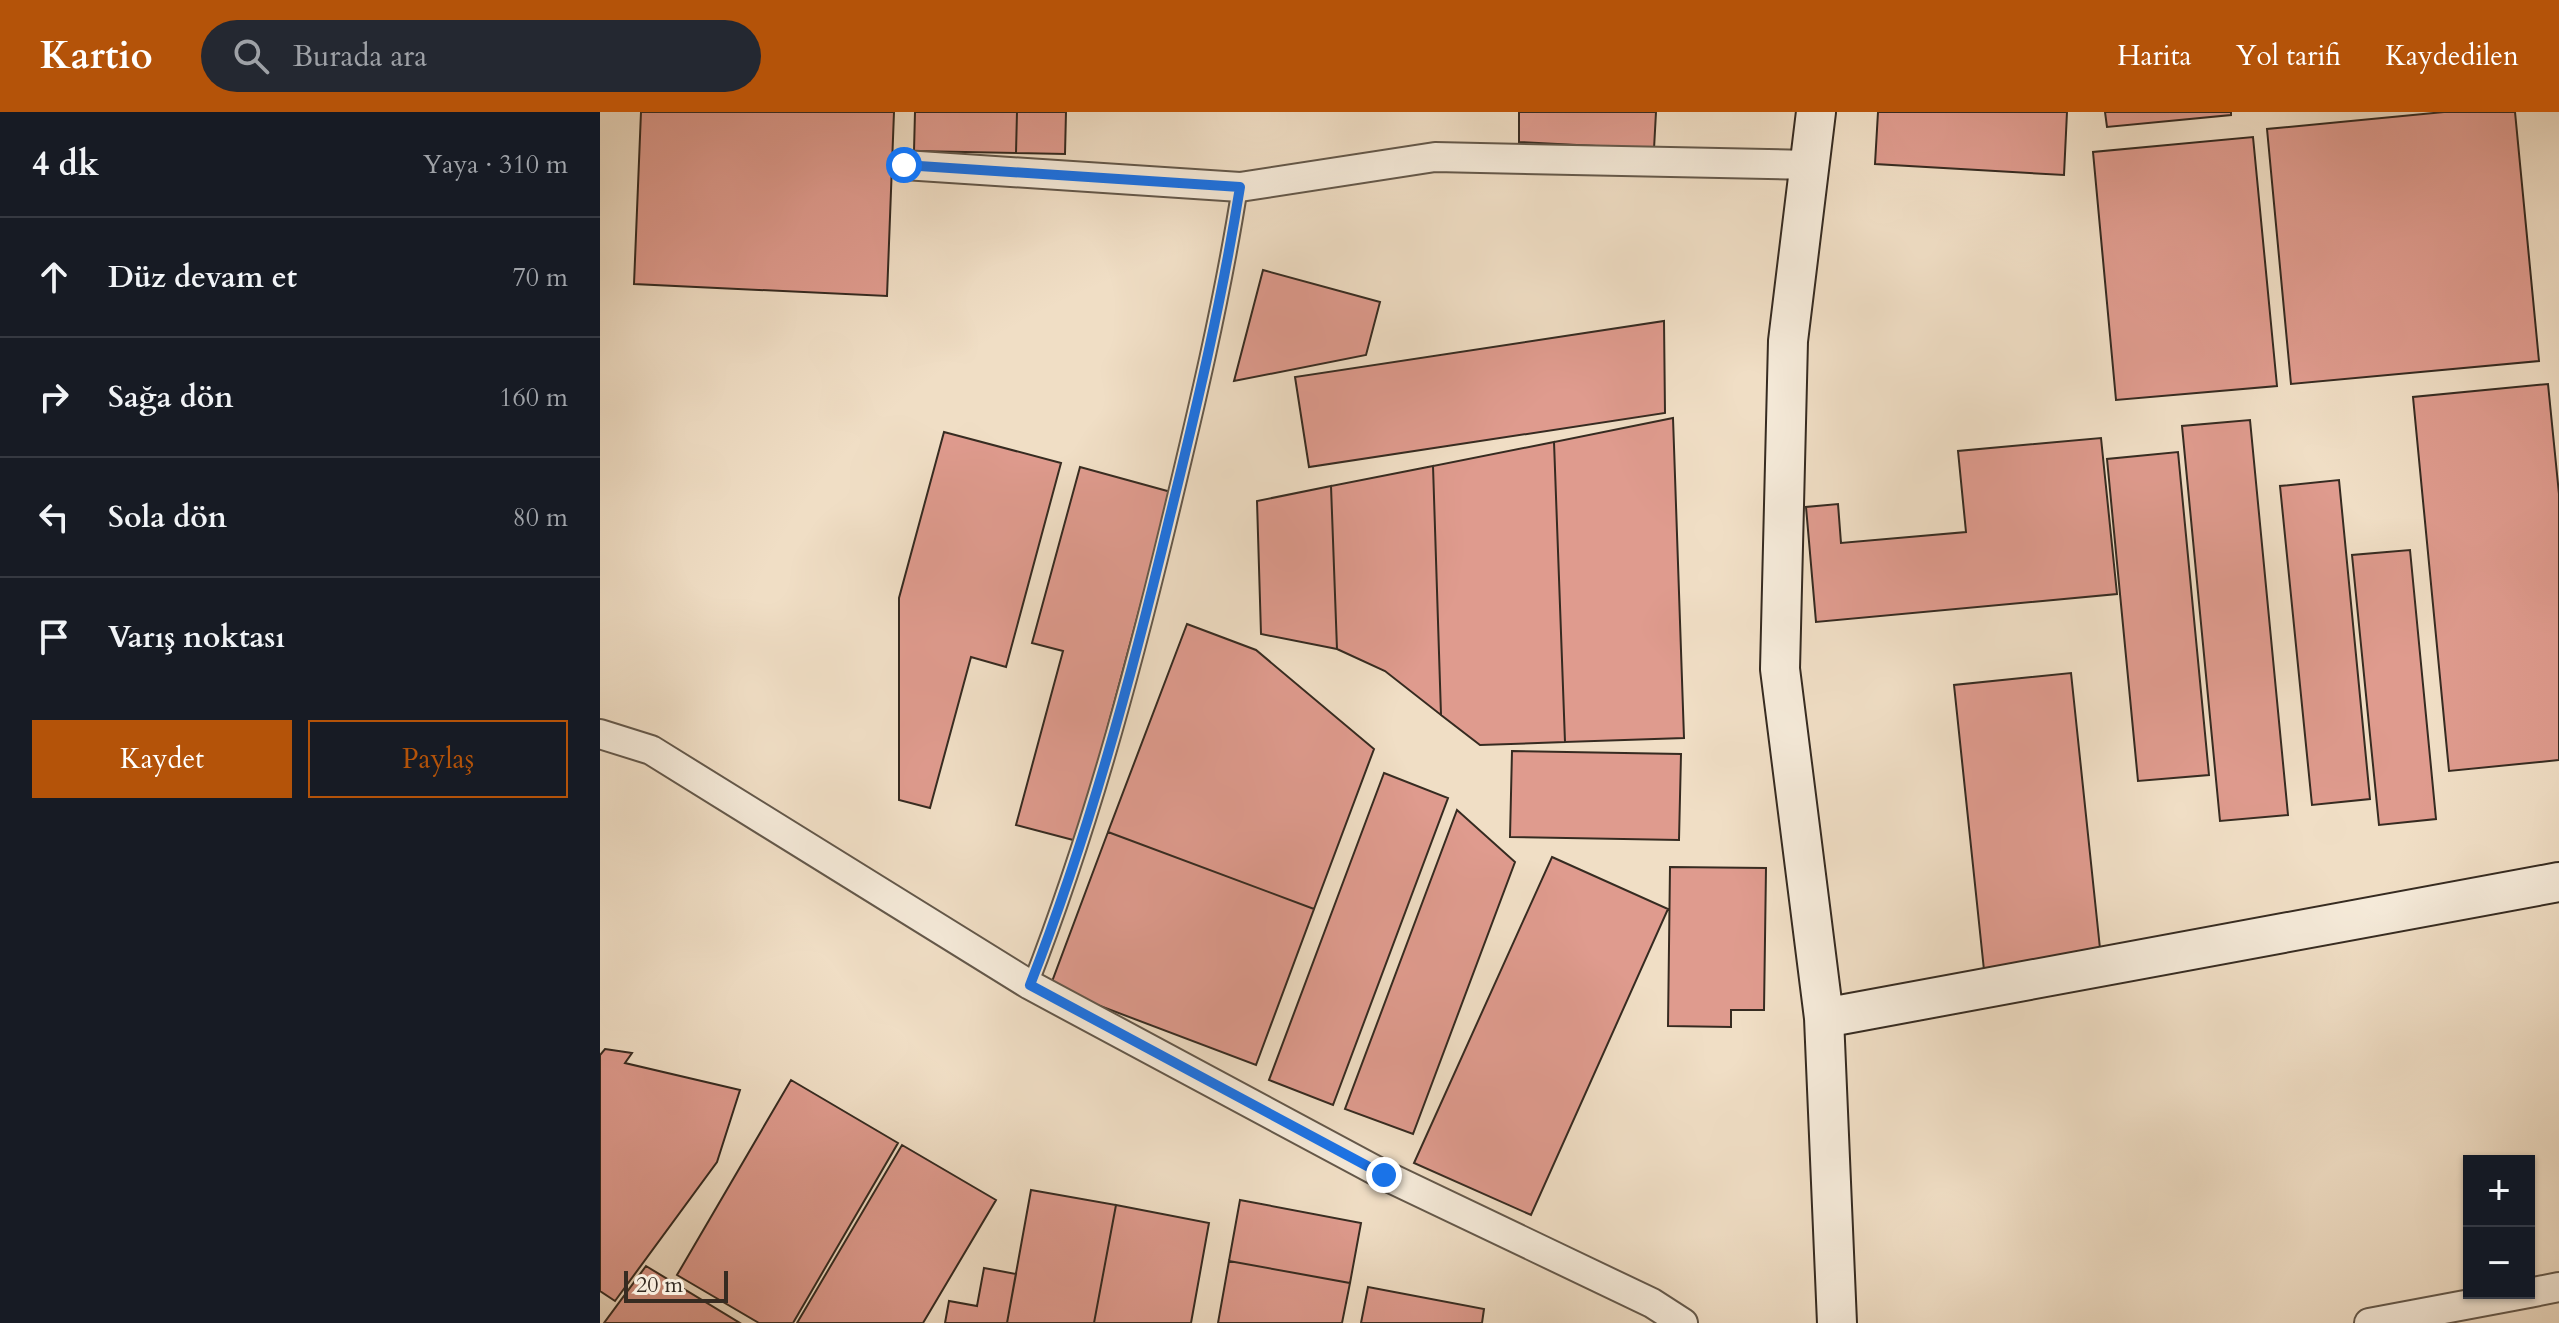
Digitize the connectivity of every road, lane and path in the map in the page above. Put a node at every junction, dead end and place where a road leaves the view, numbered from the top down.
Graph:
1 (1816, 112) edge
2 (904, 165) dead end
3 (1810, 165) junction
4 (1240, 187) junction
5 (600, 734) edge
6 (2559, 882) edge
7 (1030, 985) junction
8 (1824, 1018) junction
9 (2559, 1287) edge
10 (2535, 1292) edge
11 (2497, 1299) edge
12 (1683, 1323) edge
13 (1837, 1323) edge
14 (2369, 1323) edge

1 - 3 street
2 - 4 street
3 - 4 street
3 - 8 street
4 - 7 lane
5 - 7 street
6 - 8 street
7 - 12 street
8 - 13 street
9 - 10 street
11 - 14 street

